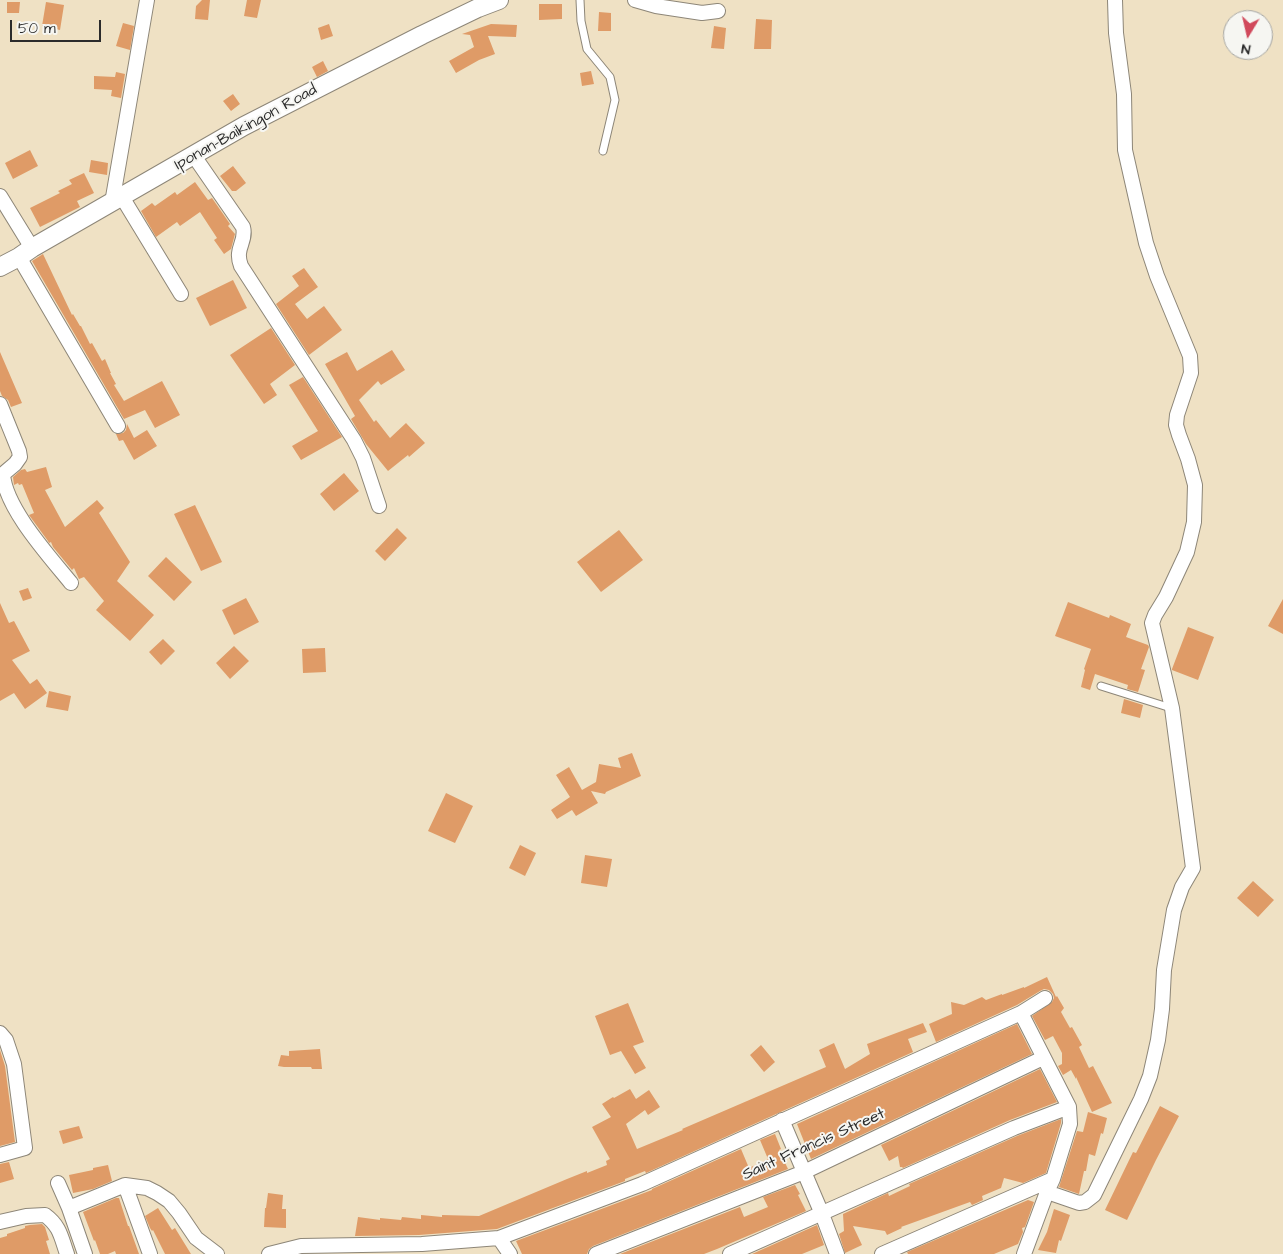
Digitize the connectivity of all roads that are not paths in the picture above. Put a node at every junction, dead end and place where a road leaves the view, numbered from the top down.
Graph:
1 (147, 0) edge
2 (499, 0) edge
3 (580, 0) edge
4 (635, 0) edge
5 (1116, 0) edge
6 (718, 11) dead end
7 (603, 151) dead end
8 (194, 156) junction
9 (0, 196) edge
10 (117, 200) junction
11 (26, 253) junction
12 (0, 268) edge
13 (181, 294) dead end
14 (0, 404) edge
15 (118, 426) dead end
16 (379, 506) dead end
17 (71, 583) dead end
18 (1101, 686) dead end
19 (1172, 708) junction
20 (1045, 998) dead end
21 (1020, 1013) junction
22 (0, 1033) edge
23 (1043, 1058) junction
24 (1069, 1107) junction
25 (782, 1120) junction
26 (0, 1155) edge
27 (804, 1172) junction
28 (1053, 1179) junction
29 (58, 1183) dead end
30 (125, 1185) junction
31 (1047, 1192) junction
32 (69, 1208) junction
33 (822, 1214) junction
34 (0, 1222) edge
35 (499, 1238) junction
36 (67, 1254) edge
37 (85, 1254) edge
38 (150, 1254) edge
39 (217, 1254) edge
40 (269, 1254) edge
41 (510, 1254) edge
42 (596, 1254) edge
43 (730, 1254) edge
44 (837, 1254) edge
45 (882, 1254) edge
46 (1024, 1254) edge

1 - 10 street
2 - 8 street, Iponan-Baikingon Road
3 - 7 lane
4 - 6 street
5 - 19 street
8 - 10 street, Iponan-Baikingon Road
8 - 16 street
9 - 11 street
10 - 11 street, Iponan-Baikingon Road
10 - 13 street
11 - 12 street, Iponan-Baikingon Road
11 - 15 street
14 - 17 street
18 - 19 lane
19 - 31 street
20 - 21 street
21 - 23 street
21 - 25 street
22 - 26 street
23 - 24 street
23 - 27 street, Saint Francis Street
24 - 28 street
24 - 33 street
25 - 27 street
25 - 35 street
27 - 33 street
27 - 42 street, Saint Francis Street
28 - 31 street
28 - 45 street
29 - 32 street
30 - 32 street
30 - 38 street
30 - 39 street
31 - 46 street
32 - 37 street
33 - 43 street
33 - 44 street
34 - 36 street
35 - 40 street
35 - 41 street

